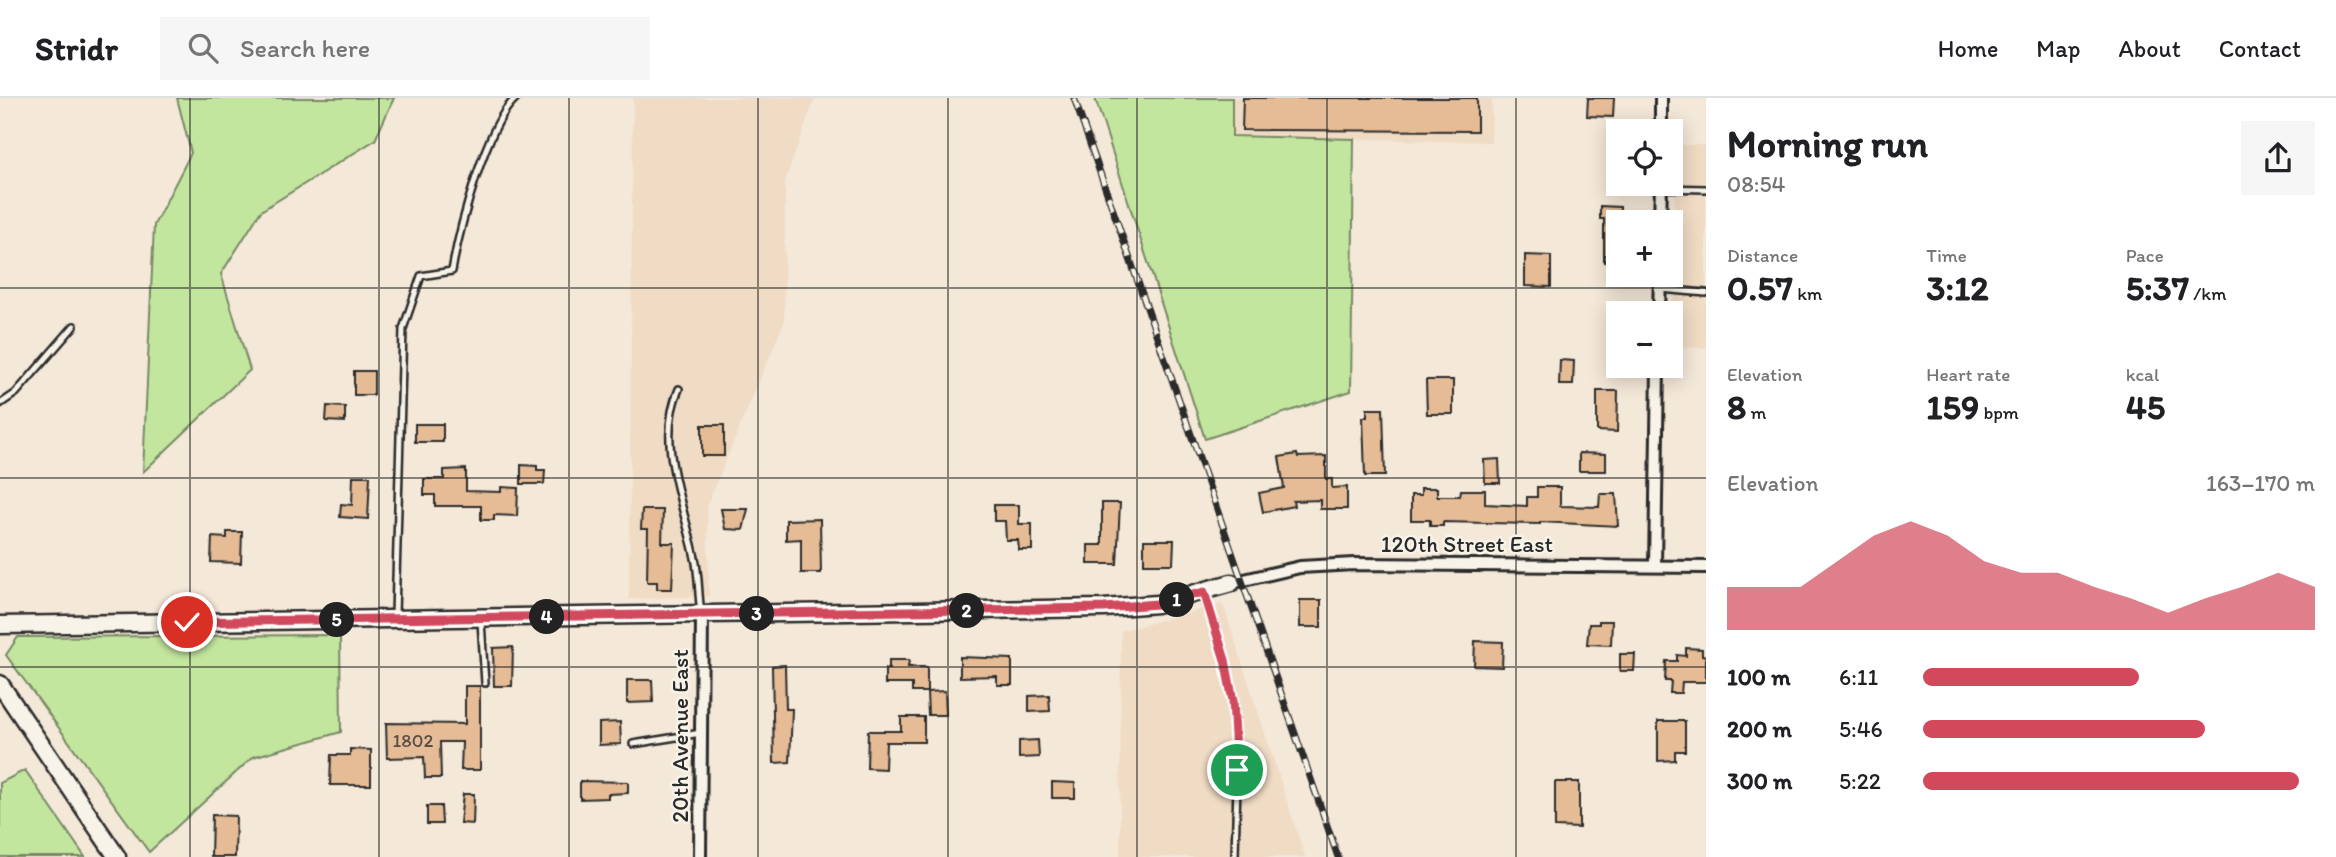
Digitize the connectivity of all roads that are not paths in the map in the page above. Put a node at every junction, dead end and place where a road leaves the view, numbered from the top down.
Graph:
1 (516, 98) edge
2 (1661, 98) edge
3 (1661, 119) edge
4 (1683, 187) edge
5 (1706, 189) edge
6 (1660, 289) joint
7 (1706, 293) edge
8 (1660, 301) edge
9 (74, 327) dead end
10 (1658, 378) edge
11 (679, 389) dead end
12 (0, 404) edge
13 (1656, 566) junction
14 (1706, 567) edge
15 (1231, 583) joint
16 (1204, 592) junction
17 (702, 615) junction
18 (481, 618) junction
19 (395, 619) junction
20 (0, 625) edge
21 (485, 683) dead end
22 (0, 684) edge
23 (701, 733) junction
24 (633, 744) dead end
25 (117, 857) edge
26 (700, 857) edge
27 (1235, 857) edge

1 - 19 lane
2 - 3 street
4 - 5 lane
6 - 7 lane
6 - 8 street
9 - 12 lane
10 - 13 street
11 - 17 lane
13 - 14 street, 120th Street East
13 - 15 street, 120th Street East
15 - 16 street
16 - 17 street
16 - 27 lane
17 - 18 street
17 - 23 street, 20th Avenue East
18 - 19 street
18 - 21 lane
19 - 20 street
22 - 25 street
23 - 24 lane
23 - 26 street, 20th Avenue East

